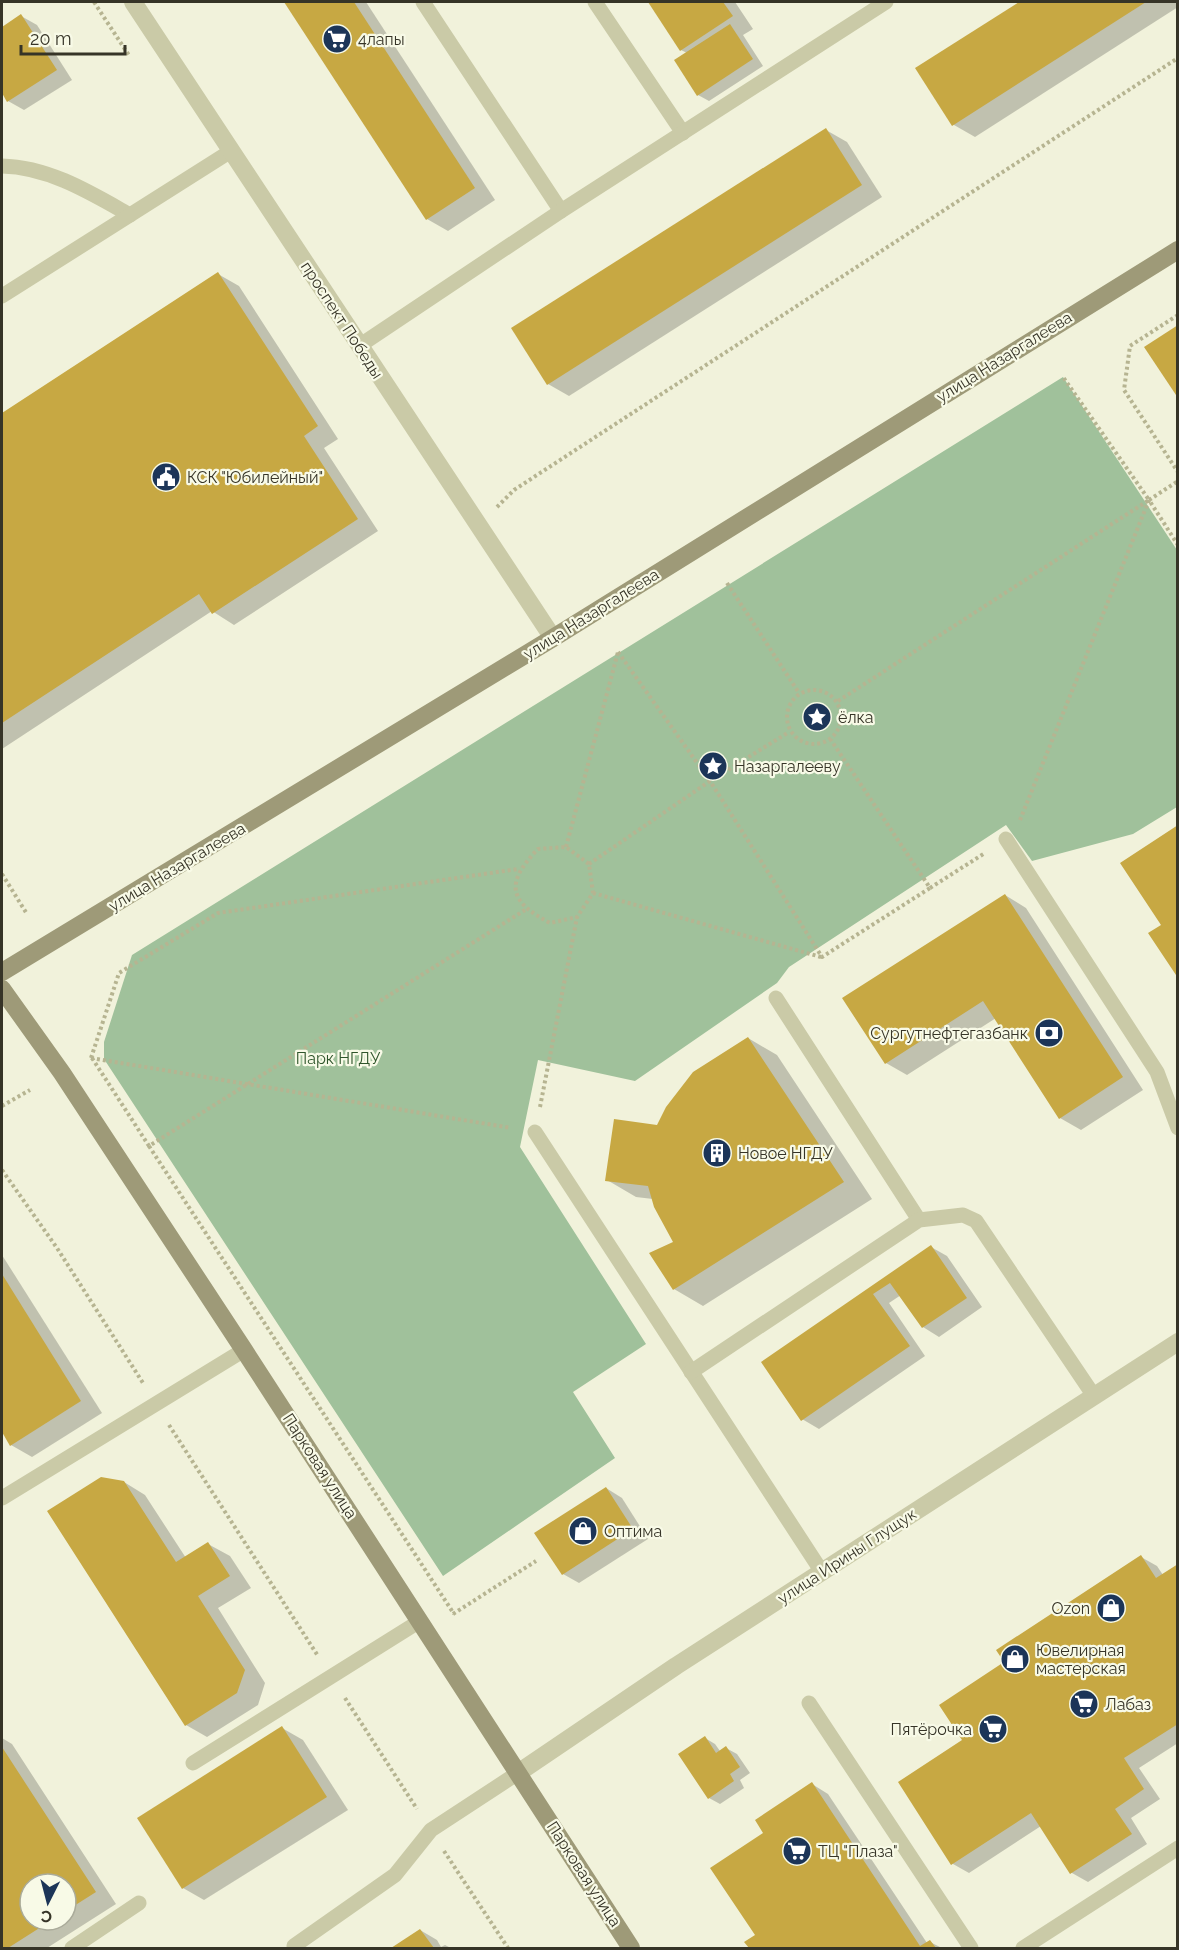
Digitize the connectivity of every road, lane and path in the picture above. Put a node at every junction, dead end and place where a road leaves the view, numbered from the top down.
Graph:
1 (94, 2) edge
2 (133, 2) edge
3 (423, 2) edge
4 (595, 2) edge
5 (886, 2) edge
6 (130, 57) dead end
7 (1178, 58) edge
8 (683, 133) junction
9 (231, 151) junction
10 (2, 166) edge
11 (561, 211) junction
12 (130, 215) junction
13 (1178, 250) edge
14 (2, 296) edge
15 (1178, 315) edge
16 (359, 346) junction
17 (1064, 377) dead end
18 (1178, 472) edge
19 (1178, 481) edge
20 (1149, 500) junction
21 (477, 525) junction
22 (1178, 545) edge
23 (727, 583) dead end
24 (553, 638) junction
25 (799, 693) junction
26 (838, 701) junction
27 (789, 732) junction
28 (831, 740) junction
29 (710, 781) junction
30 (1006, 839) junction
31 (566, 847) junction
32 (589, 864) junction
33 (518, 869) junction
34 (2, 874) edge
35 (930, 888) junction
36 (593, 893) junction
37 (525, 910) junction
38 (27, 914) dead end
39 (577, 917) junction
40 (822, 957) junction
41 (2, 972) edge
42 (2, 989) edge
43 (776, 998) dead end
44 (92, 1058) junction
45 (248, 1085) junction
46 (30, 1090) dead end
47 (2, 1107) edge
48 (1178, 1128) edge
49 (535, 1132) junction
50 (149, 1146) junction
51 (2, 1170) edge
52 (919, 1220) junction
53 (1178, 1342) edge
54 (244, 1350) junction
55 (691, 1372) junction
56 (1094, 1396) junction
57 (156, 1404) junction
58 (2, 1498) edge
59 (822, 1572) junction
60 (454, 1614) dead end
61 (420, 1621) junction
62 (331, 1677) junction
63 (809, 1703) dead end
64 (193, 1763) dead end
65 (518, 1773) junction
66 (431, 1830) junction
67 (1178, 1848) edge
68 (139, 1903) dead end
69 (294, 1946) dead end
70 (72, 1948) edge
71 (508, 1948) edge
72 (631, 1948) edge
73 (971, 1948) edge
74 (1023, 1948) edge

1 - 6 path
2 - 9 street, проспект Победы
3 - 11 lane
4 - 8 lane
5 - 8 lane
7 - 21 path
8 - 11 lane
9 - 12 lane
9 - 16 street, проспект Победы
10 - 12 lane
11 - 16 lane
12 - 14 lane
13 - 24 main road, улица Назаргалеева
15 - 18 path
16 - 21 street, проспект Победы
17 - 20 path
19 - 20 path
20 - 22 path
20 - 26 path
20 - 30 path
21 - 24 street, проспект Победы
23 - 25 path
24 - 41 main road, улица Назаргалеева
25 - 26 path
25 - 27 path
26 - 28 path
27 - 28 path
27 - 29 path
28 - 35 path
29 - 31 path
29 - 32 path
29 - 40 path
30 - 35 path
30 - 48 lane
31 - 32 path
31 - 33 path
32 - 36 path
33 - 37 path
33 - 44 path
34 - 38 path
35 - 40 path
36 - 39 path
36 - 40 path
37 - 39 path
37 - 45 path
39 - 49 path
42 - 54 main road, Парковая улица
43 - 52 lane
44 - 45 path
44 - 50 path
45 - 49 path
45 - 50 path
46 - 47 path
49 - 55 lane
50 - 60 path
51 - 57 path
52 - 55 lane
52 - 56 lane
53 - 56 street, улица Ирины Глущук
54 - 57 lane
54 - 61 main road, Парковая улица
55 - 59 lane
56 - 59 street, улица Ирины Глущук
57 - 58 lane
57 - 62 path
59 - 65 street, улица Ирины Глущук
61 - 62 lane
61 - 65 main road, Парковая улица
62 - 64 lane
62 - 66 path
63 - 73 lane
65 - 66 lane
65 - 72 main road, Парковая улица
66 - 69 lane
66 - 71 path
67 - 74 lane
68 - 70 lane

